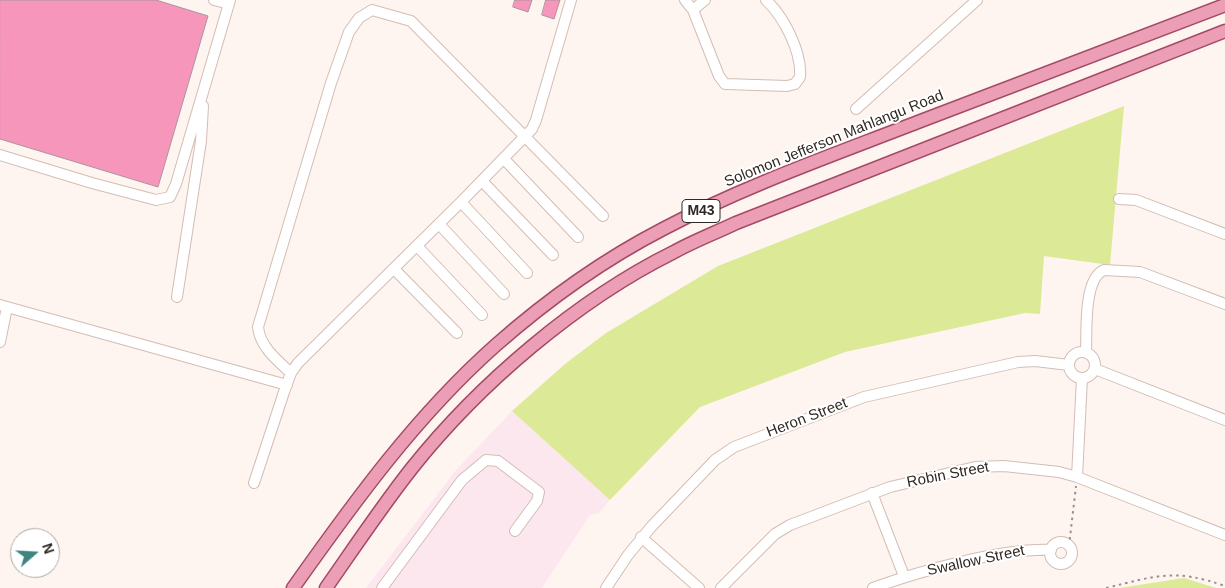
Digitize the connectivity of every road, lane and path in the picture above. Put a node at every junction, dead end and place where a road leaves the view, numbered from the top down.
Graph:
1 (214, 0) edge
2 (571, 0) edge
3 (685, 0) edge
4 (705, 0) edge
5 (766, 0) edge
6 (977, 0) edge
7 (229, 2) edge
8 (1225, 5) edge
9 (693, 10) junction
10 (1225, 31) edge
11 (203, 87) junction
12 (856, 109) dead end
13 (526, 136) junction
14 (0, 155) edge
15 (504, 159) junction
16 (482, 181) junction
17 (1119, 199) dead end
18 (461, 202) junction
19 (603, 216) dead end
20 (439, 224) junction
21 (1225, 234) edge
22 (578, 237) dead end
23 (417, 246) junction
24 (553, 255) dead end
25 (394, 269) junction
26 (527, 273) dead end
27 (504, 294) dead end
28 (177, 297) dead end
29 (1225, 304) edge
30 (3, 306) edge
31 (482, 314) dead end
32 (1, 327) edge
33 (457, 334) dead end
34 (0, 342) edge
35 (1086, 352) junction
36 (1069, 365) junction
37 (1095, 369) junction
38 (291, 373) junction
39 (1082, 378) junction
40 (287, 385) junction
41 (1225, 420) edge
42 (1077, 476) junction
43 (254, 483) dead end
44 (872, 493) junction
45 (516, 531) dead end
46 (1225, 535) edge
47 (641, 537) junction
48 (1069, 546) junction
49 (1051, 550) junction
50 (904, 576) junction
51 (1225, 586) edge
52 (293, 588) edge
53 (326, 588) edge
54 (382, 588) edge
55 (606, 588) edge
56 (699, 588) edge
57 (721, 588) edge
58 (874, 588) edge
59 (1106, 588) edge

1 - 7 street
2 - 13 street
3 - 9 street
4 - 9 street
5 - 9 street
6 - 12 street
7 - 11 street
8 - 52 main road, Solomon Jefferson Mahlangu Road / M43
10 - 53 main road, M43
11 - 14 street
11 - 28 street
13 - 15 street
13 - 19 street
13 - 38 street
15 - 16 street
15 - 22 street
16 - 18 street
16 - 24 street
17 - 21 street
18 - 20 street
18 - 26 street
20 - 23 street
20 - 27 street
23 - 25 street
23 - 31 street
25 - 33 street
25 - 38 street
29 - 35 street
30 - 32 street
30 - 40 street
32 - 34 street
35 - 36 street
35 - 37 street
36 - 39 street
36 - 47 street, Heron Street
37 - 39 street
37 - 41 street
38 - 40 street
39 - 42 street
40 - 43 street
42 - 44 street, Robin Street
42 - 46 street, Robin Street
42 - 48 path
44 - 50 street
44 - 57 street, Robin Street
45 - 54 street
47 - 55 street, Heron Street
47 - 56 street
48 - 49 street
48 - 49 street
49 - 50 street, Swallow Street
50 - 58 street, Swallow Street
51 - 59 path

